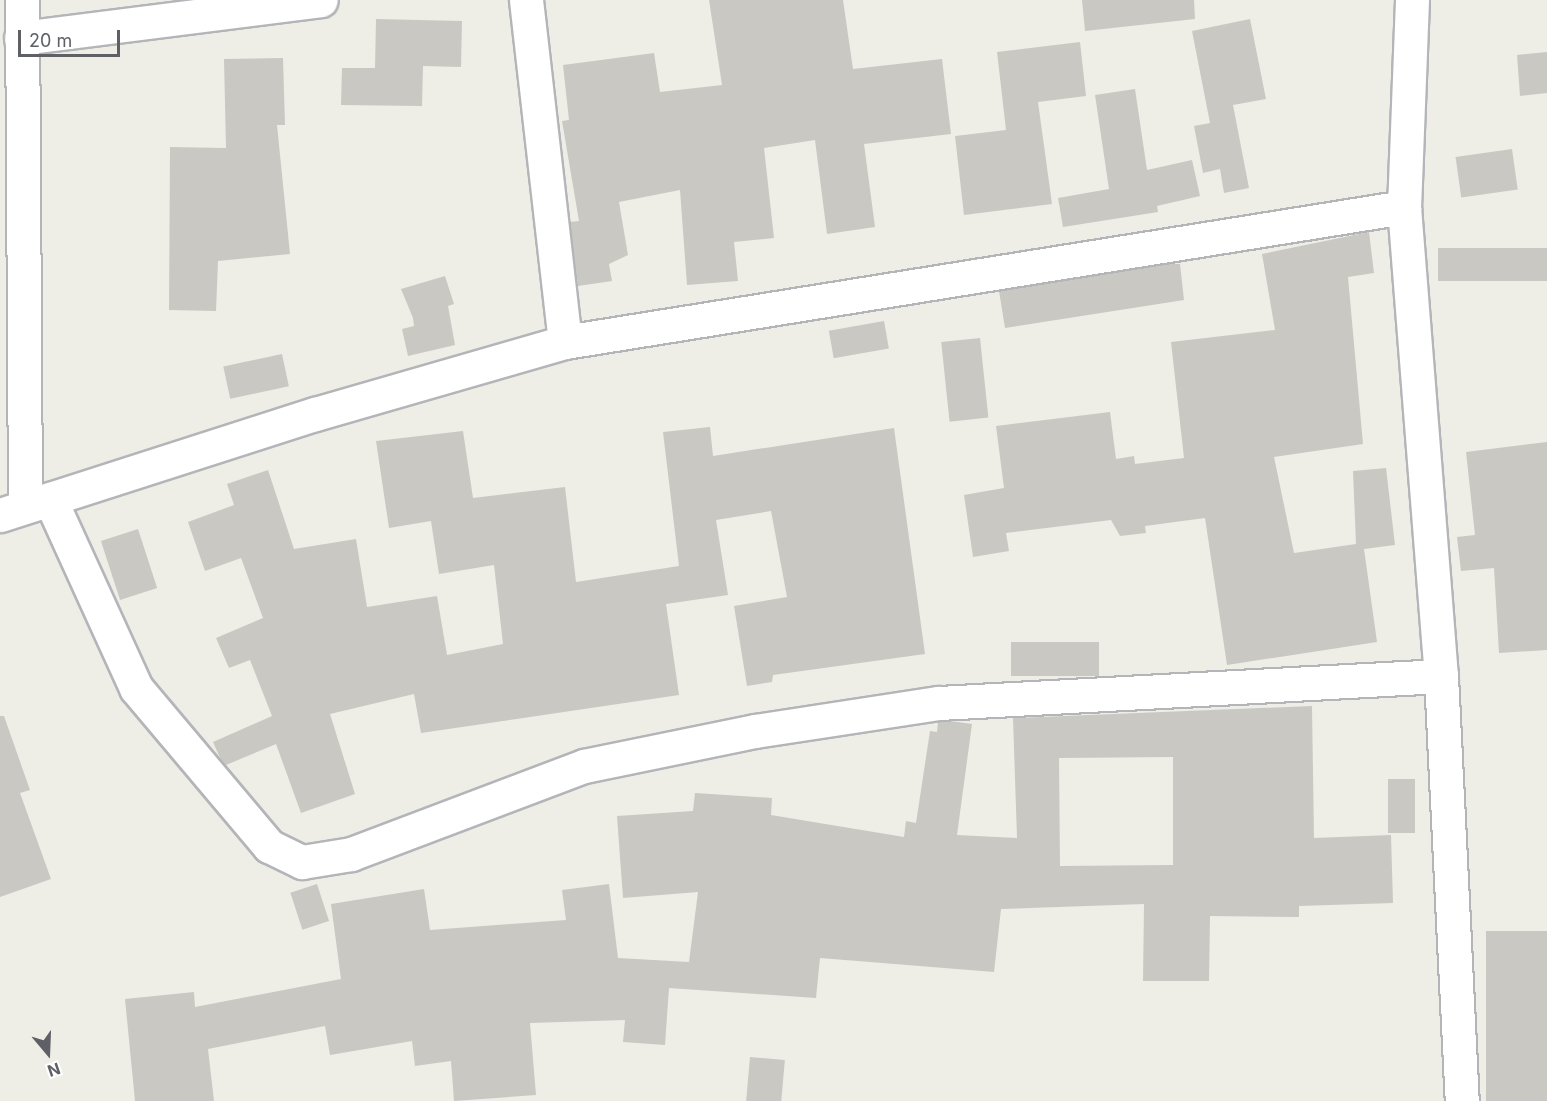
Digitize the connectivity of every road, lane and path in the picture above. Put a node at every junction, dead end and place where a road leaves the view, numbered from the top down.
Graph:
1 (22, 0) edge
2 (321, 0) edge
3 (526, 0) edge
4 (1412, 0) edge
5 (21, 38) junction
6 (1404, 207) junction
7 (565, 342) junction
8 (25, 506) edge
9 (1441, 676) junction
10 (1462, 1101) edge

1 - 5 street
2 - 5 street
3 - 7 street
4 - 6 street
5 - 8 street
6 - 7 street
6 - 9 street
7 - 8 street
8 - 9 street
9 - 10 street

